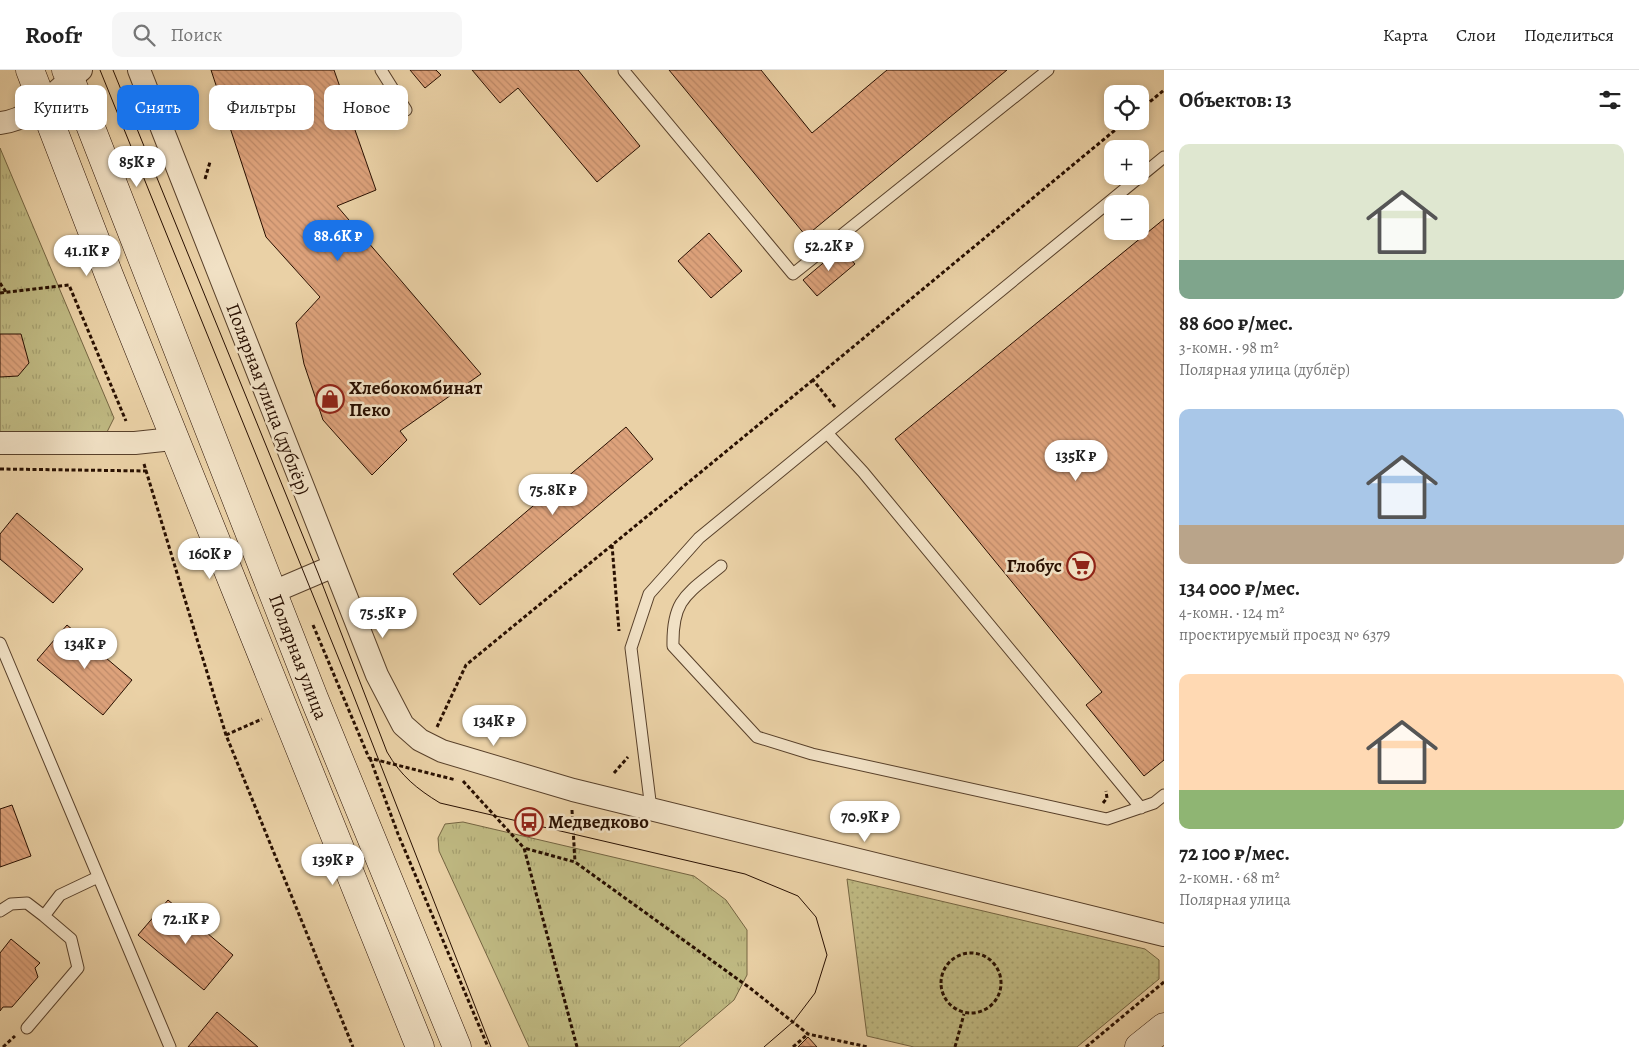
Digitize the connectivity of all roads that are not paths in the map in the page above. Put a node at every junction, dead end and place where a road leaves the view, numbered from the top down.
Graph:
1 (30, 70) edge
2 (139, 70) edge
3 (381, 70) edge
4 (1048, 70) edge
5 (624, 71) edge
6 (72, 73) edge
7 (36, 85) edge
8 (60, 85) edge
9 (390, 85) edge
10 (15, 119) edge
11 (0, 123) edge
12 (54, 130) edge
13 (1164, 157) edge
14 (827, 433) junction
15 (175, 435) junction
16 (0, 444) edge
17 (334, 566) junction
18 (721, 566) dead end
19 (273, 592) junction
20 (0, 643) edge
21 (1164, 796) edge
22 (1141, 808) junction
23 (651, 810) junction
24 (98, 877) junction
25 (0, 911) edge
26 (44, 916) junction
27 (1159, 937) edge
28 (1164, 1019) edge
29 (1164, 1027) edge
30 (27, 1028) dead end
31 (170, 1047) edge
32 (420, 1047) edge
33 (457, 1047) edge
34 (1139, 1047) edge

1 - 7 main road, Полярная улица
2 - 17 street, Полярная улица (дублёр)
3 - 9 lane
4 - 5 lane
6 - 8 street
6 - 19 main road, Полярная улица
10 - 11 street
12 - 15 main road, Полярная улица
13 - 14 lane
14 - 22 lane
14 - 23 lane
15 - 16 street
15 - 32 main road, Полярная улица
17 - 19 street
17 - 23 street, Полярная улица (дублёр)
18 - 22 lane
19 - 33 main road, Полярная улица
20 - 24 lane
21 - 22 lane
23 - 27 street
24 - 26 lane
24 - 31 lane
25 - 26 lane
26 - 30 lane
28 - 34 street
29 - 34 main road

